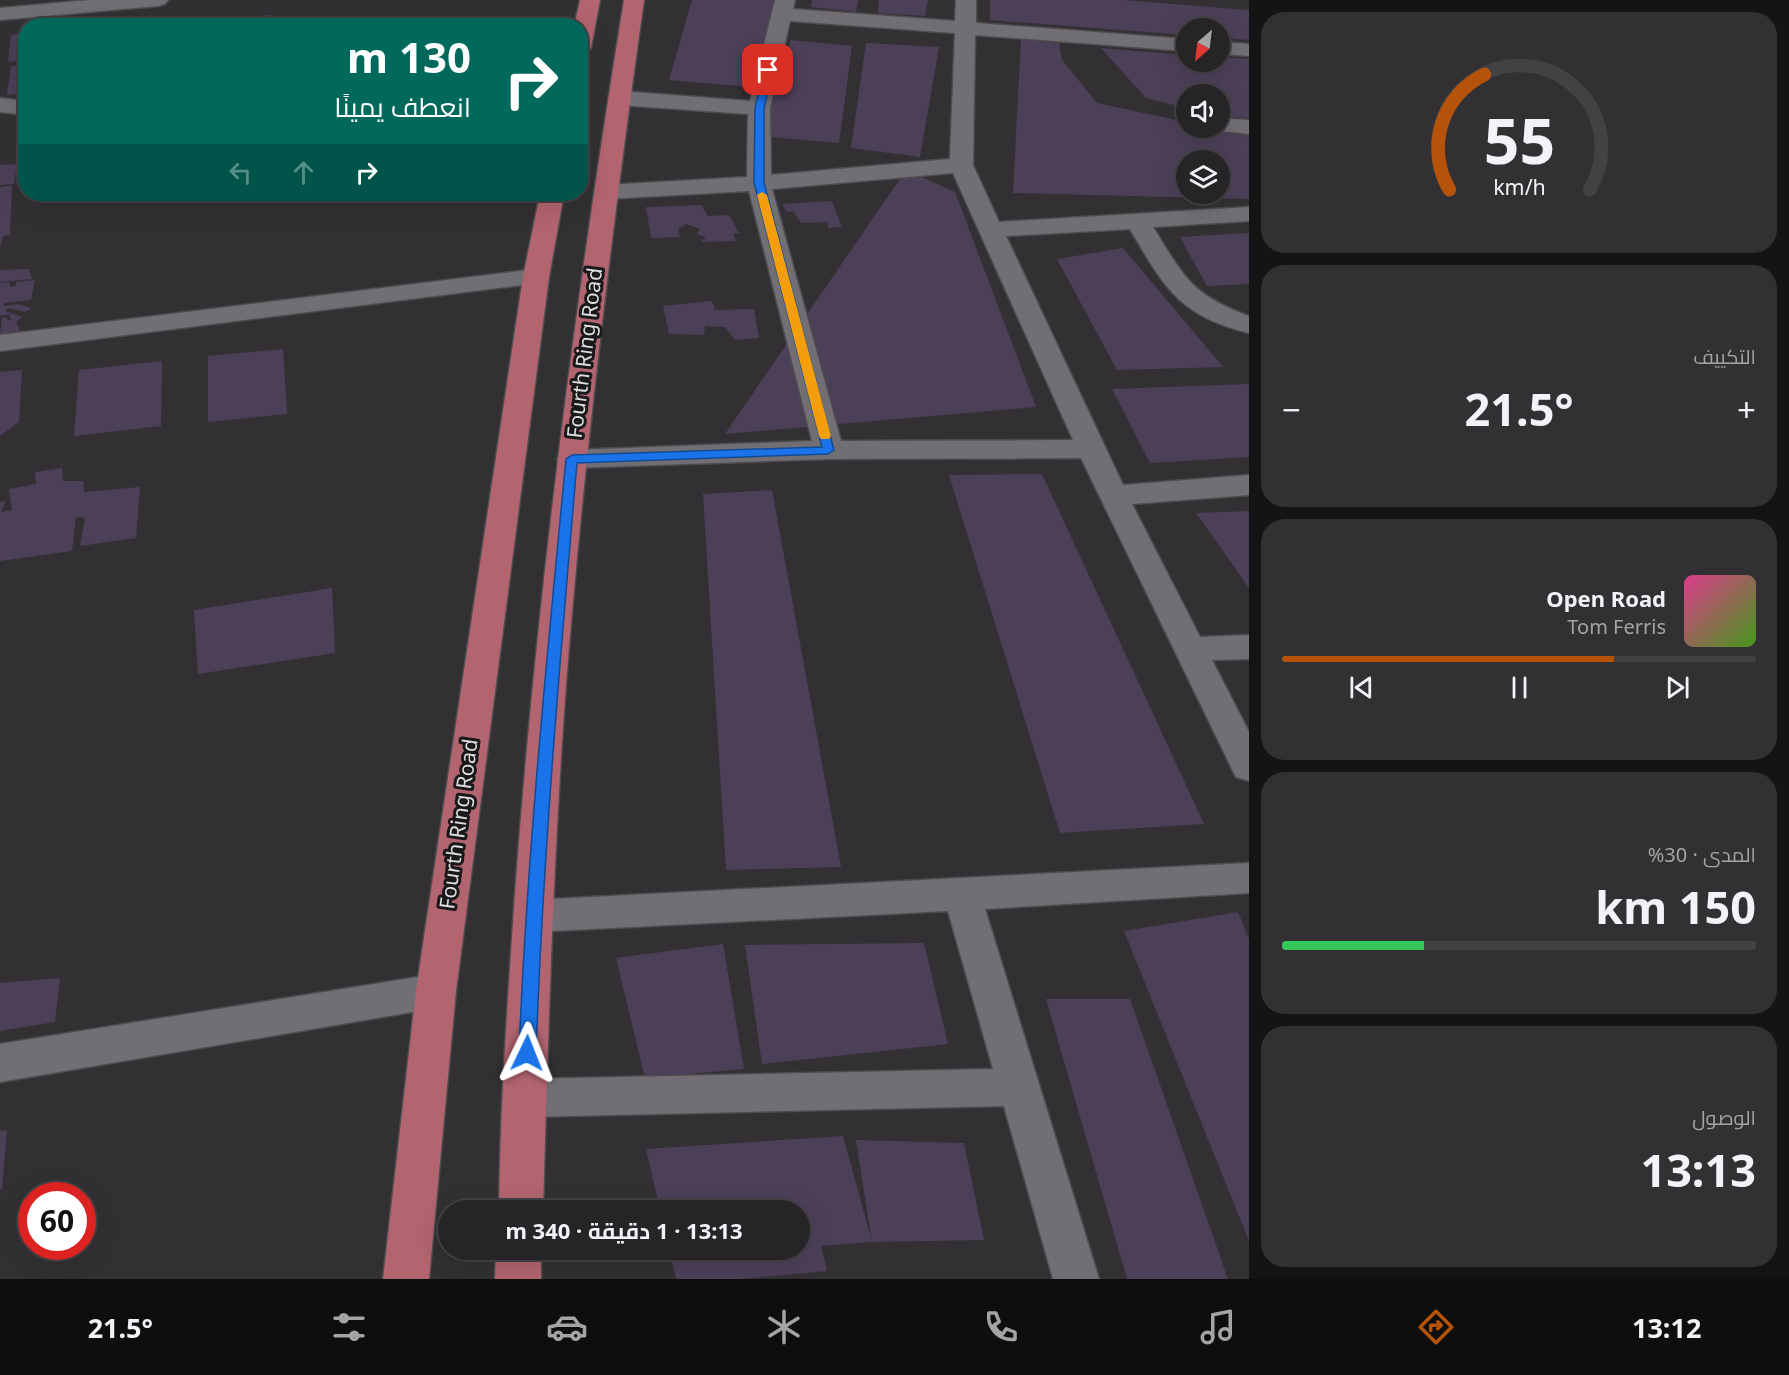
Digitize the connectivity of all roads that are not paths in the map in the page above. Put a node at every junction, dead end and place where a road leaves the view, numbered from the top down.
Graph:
1 (158, 0) edge
2 (590, 0) edge
3 (634, 0) edge
4 (966, 0) edge
5 (784, 7) edge
6 (0, 14) edge
7 (586, 18) edge
8 (965, 27) junction
9 (1176, 44) edge
10 (1230, 49) edge
11 (1249, 50) edge
12 (619, 98) junction
13 (0, 105) edge
14 (18, 107) edge
15 (759, 108) junction
16 (1230, 126) edge
17 (1249, 127) edge
18 (962, 165) junction
19 (759, 183) junction
20 (606, 192) junction
21 (551, 201) edge
22 (1249, 214) edge
23 (1137, 221) junction
24 (991, 230) junction
25 (536, 277) junction
26 (1249, 325) edge
27 (0, 343) edge
28 (1092, 449) junction
29 (828, 450) junction
30 (572, 459) junction
31 (1249, 485) edge
32 (1113, 496) junction
33 (1249, 647) edge
34 (1190, 649) junction
35 (1249, 767) edge
36 (1249, 878) edge
37 (962, 895) junction
38 (533, 916) junction
39 (435, 992) junction
40 (0, 1063) edge
41 (1019, 1087) junction
42 (526, 1098) junction
43 (521, 1200) edge
44 (519, 1260) edge
45 (406, 1279) edge
46 (518, 1279) edge
47 (1076, 1279) edge

1 - 6 street
2 - 7 main road
3 - 12 main road, Fourth Ring Road
4 - 8 street
5 - 8 street
5 - 15 street
8 - 9 street
8 - 18 street
10 - 11 street
12 - 15 street
12 - 20 main road, Fourth Ring Road
13 - 14 street
15 - 19 street
16 - 17 street
18 - 19 street
18 - 24 street
19 - 20 street
19 - 29 street
20 - 30 main road, Fourth Ring Road
21 - 25 main road, Fourth Ring Road
22 - 23 street
23 - 24 street
23 - 26 street
24 - 28 street
25 - 27 street
25 - 39 main road, Fourth Ring Road
28 - 29 street
28 - 32 street
29 - 30 street
30 - 38 main road, Fourth Ring Road
31 - 32 street
32 - 34 street
33 - 34 street
34 - 35 street
36 - 37 street
37 - 38 street
37 - 41 street
38 - 42 main road, Fourth Ring Road
39 - 40 street
39 - 45 main road, Fourth Ring Road
41 - 42 street
41 - 47 street
42 - 43 main road, Fourth Ring Road
44 - 46 main road

